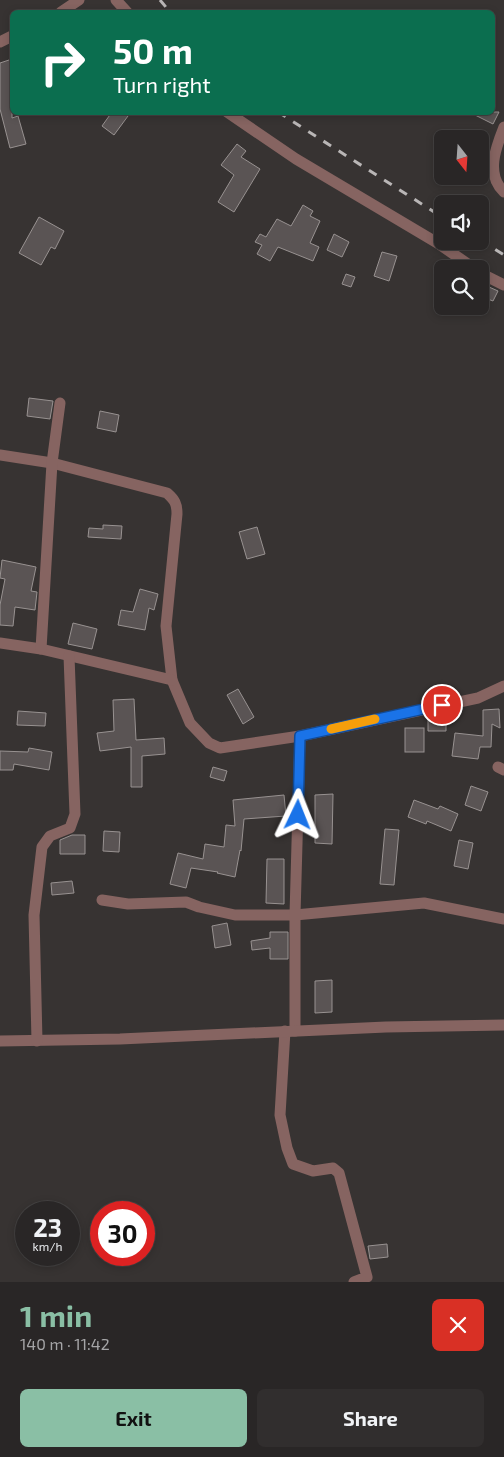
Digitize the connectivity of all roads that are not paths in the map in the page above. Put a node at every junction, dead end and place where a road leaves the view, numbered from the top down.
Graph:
1 (79, 0) edge
2 (116, 0) edge
3 (64, 10) edge
4 (125, 10) edge
5 (231, 115) edge
6 (504, 127) edge
7 (504, 192) edge
8 (462, 260) edge
9 (489, 277) edge
10 (504, 285) edge
11 (60, 403) dead end
12 (0, 455) edge
13 (52, 463) junction
14 (0, 643) edge
15 (41, 649) junction
16 (69, 656) junction
17 (172, 680) junction
18 (504, 686) edge
19 (300, 736) junction
20 (102, 900) dead end
21 (295, 915) junction
22 (504, 919) edge
23 (504, 1025) edge
24 (290, 1031) junction
25 (0, 1040) edge
26 (37, 1041) junction
27 (354, 1282) edge

1 - 3 street
2 - 4 street
5 - 8 street
6 - 7 street
9 - 10 street
11 - 13 street
12 - 13 street
13 - 15 street
13 - 17 street
14 - 15 street
15 - 16 street
16 - 17 street
16 - 26 street
17 - 19 street
18 - 19 street
19 - 21 street
20 - 21 street
21 - 22 street
21 - 24 street
23 - 24 street
24 - 26 street
24 - 27 street
25 - 26 street

